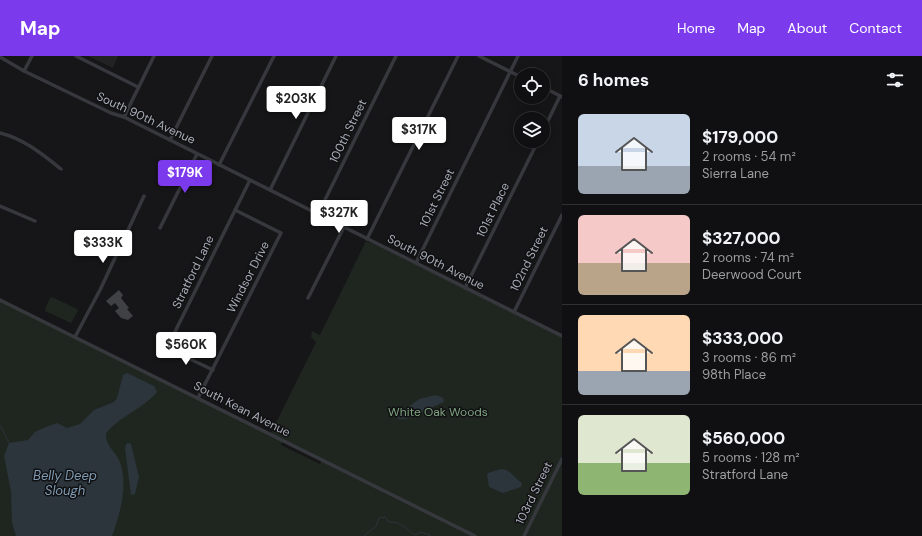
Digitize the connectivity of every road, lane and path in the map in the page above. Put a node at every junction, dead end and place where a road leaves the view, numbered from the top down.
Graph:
1 (32, 56) edge
2 (76, 56) edge
3 (154, 56) edge
4 (212, 56) edge
5 (274, 56) edge
6 (336, 56) edge
7 (396, 56) edge
8 (458, 56) edge
9 (479, 56) edge
10 (518, 56) edge
11 (0, 57) edge
12 (24, 71) junction
13 (510, 71) junction
14 (514, 73) edge
15 (138, 87) junction
16 (550, 91) edge
17 (561, 96) edge
18 (124, 117) junction
19 (550, 117) edge
20 (0, 133) edge
21 (170, 140) junction
22 (535, 148) edge
23 (197, 154) junction
24 (219, 165) junction
25 (61, 170) dead end
26 (250, 180) junction
27 (270, 190) junction
28 (144, 196) dead end
29 (0, 206) edge
30 (235, 210) junction
31 (318, 214) junction
32 (562, 215) edge
33 (35, 221) dead end
34 (344, 227) junction
35 (160, 228) dead end
36 (367, 239) junction
37 (416, 263) junction
38 (465, 288) junction
39 (308, 298) dead end
40 (0, 300) edge
41 (514, 312) junction
42 (562, 336) edge
43 (75, 337) junction
44 (213, 370) junction
45 (198, 398) junction
46 (562, 459) edge
47 (475, 536) edge
48 (524, 536) edge

1 - 12 street
2 - 15 street
3 - 15 street
4 - 21 street
5 - 24 street
6 - 27 street
7 - 31 street, 100th Street
8 - 36 street
9 - 13 street
10 - 13 street, 101st Street
11 - 12 street, South 90th Avenue
12 - 18 street, South 90th Avenue
13 - 14 street
13 - 37 street, 101st Street
15 - 18 street
16 - 17 street
17 - 19 street
18 - 21 street, South 90th Avenue
20 - 25 street
21 - 23 street, South 90th Avenue
22 - 38 street, 101st Place
23 - 24 street, South 90th Avenue
23 - 35 street
24 - 26 street, South 90th Avenue
26 - 27 street, South 90th Avenue
26 - 30 street, Stratford Lane
27 - 31 street, South 90th Avenue
28 - 43 street
29 - 33 street
30 - 44 street, Windsor Drive
30 - 44 street, Stratford Lane
31 - 34 street, South 90th Avenue
32 - 41 street, 102nd Street
34 - 36 street, South 90th Avenue
34 - 39 street
36 - 37 street, South 90th Avenue
37 - 38 street, South 90th Avenue
38 - 41 street, South 90th Avenue
40 - 43 street, South Kean Avenue
41 - 42 street, South 90th Avenue
43 - 45 street, South Kean Avenue
44 - 45 street, Windsor Drive
45 - 47 street, South Kean Avenue
46 - 48 street, 103rd Street

